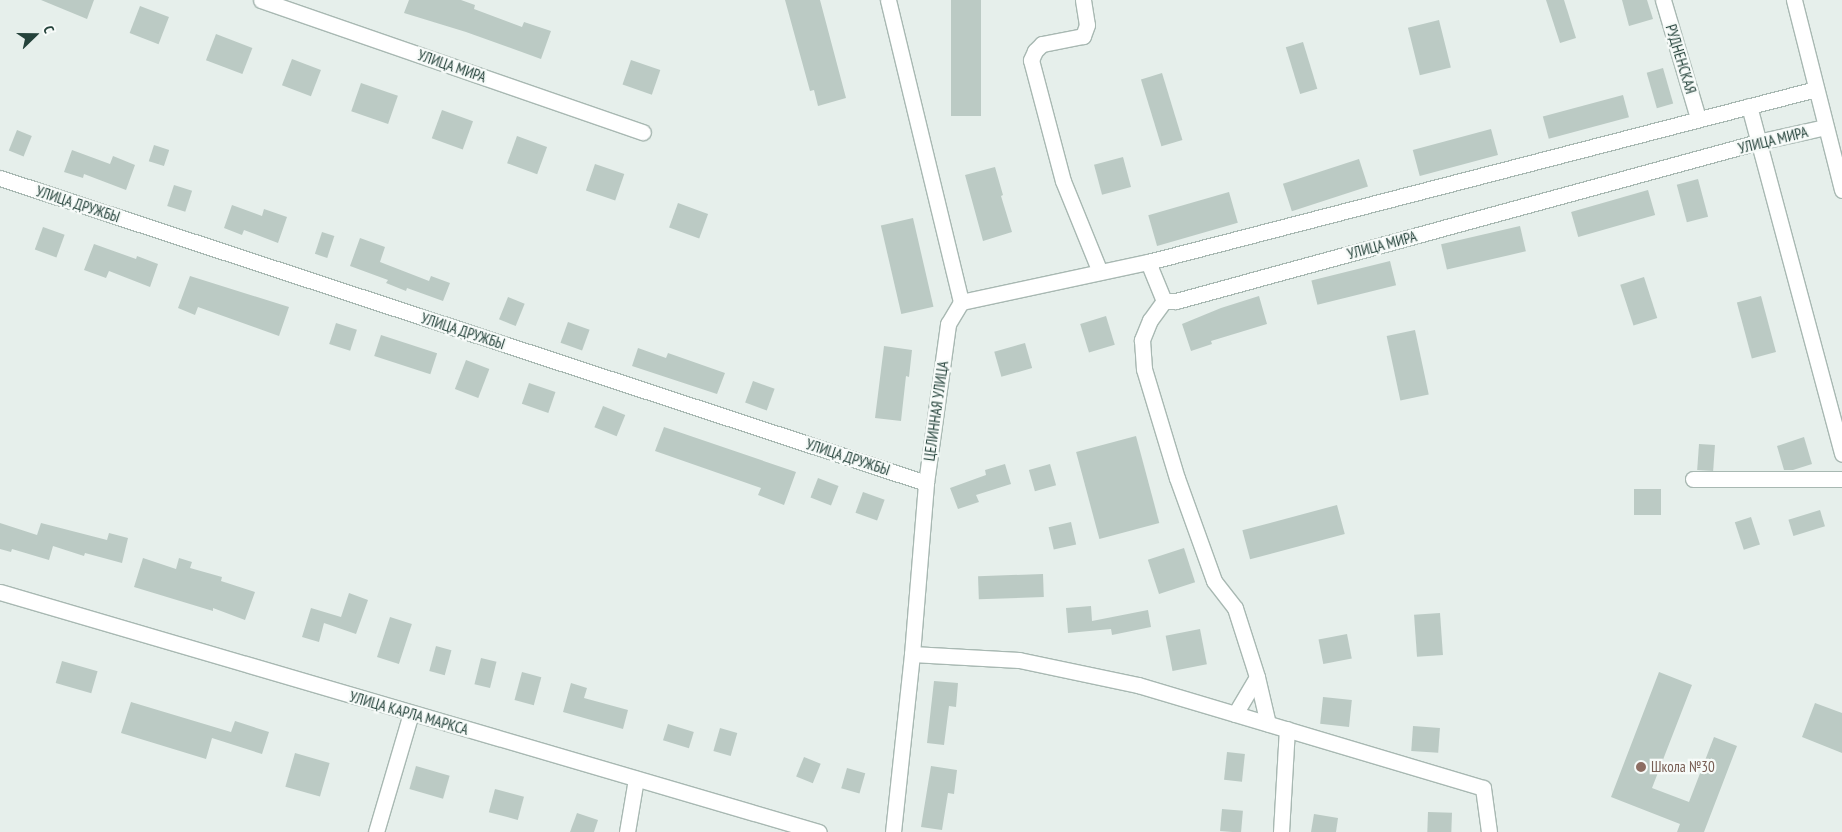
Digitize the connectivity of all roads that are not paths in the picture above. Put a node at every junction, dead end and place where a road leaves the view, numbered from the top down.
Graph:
1 (260, 0) edge
2 (888, 0) edge
3 (1083, 0) edge
4 (1663, 0) edge
5 (1794, 0) edge
6 (1816, 89) junction
7 (1749, 106) junction
8 (1698, 118) junction
9 (1825, 127) junction
10 (644, 132) dead end
11 (1758, 142) junction
12 (1838, 156) edge
13 (0, 178) edge
14 (1842, 190) edge
15 (1148, 262) junction
16 (1100, 272) junction
17 (1164, 301) junction
18 (961, 302) junction
19 (1842, 454) edge
20 (1693, 479) dead end
21 (1842, 479) edge
22 (926, 483) junction
23 (0, 592) edge
24 (912, 654) junction
25 (1257, 677) junction
26 (411, 713) junction
27 (1235, 714) junction
28 (1268, 724) junction
29 (1287, 729) junction
30 (636, 779) junction
31 (376, 832) edge
32 (627, 832) edge
33 (819, 832) edge
34 (893, 832) edge
35 (1281, 832) edge
36 (1489, 832) edge

1 - 10 street, УЛИЦА МИРА
2 - 18 street
3 - 16 street
4 - 8 street, РУДНЕНСКАЯ
5 - 6 street
6 - 7 street
6 - 9 street
7 - 8 street
7 - 11 street
8 - 15 street
9 - 11 street, УЛИЦА МИРА
9 - 12 street
11 - 17 street, УЛИЦА МИРА
11 - 19 street
12 - 14 street
13 - 22 street, УЛИЦА ДРУЖБЫ
15 - 16 street
15 - 17 street
16 - 18 street
17 - 25 street
18 - 22 street, ЦЕЛИННАЯ УЛИЦА
20 - 21 street
22 - 24 street, ЦЕЛИННАЯ УЛИЦА
23 - 26 street, УЛИЦА КАРЛА МАРКСА
24 - 27 street
24 - 34 street, ЦЕЛИННАЯ УЛИЦА
25 - 27 street
25 - 28 street
26 - 30 street, УЛИЦА КАРЛА МАРКСА
26 - 31 street
27 - 28 street
28 - 29 street
29 - 35 street
29 - 36 street
30 - 32 street
30 - 33 street, УЛИЦА КАРЛА МАРКСА

